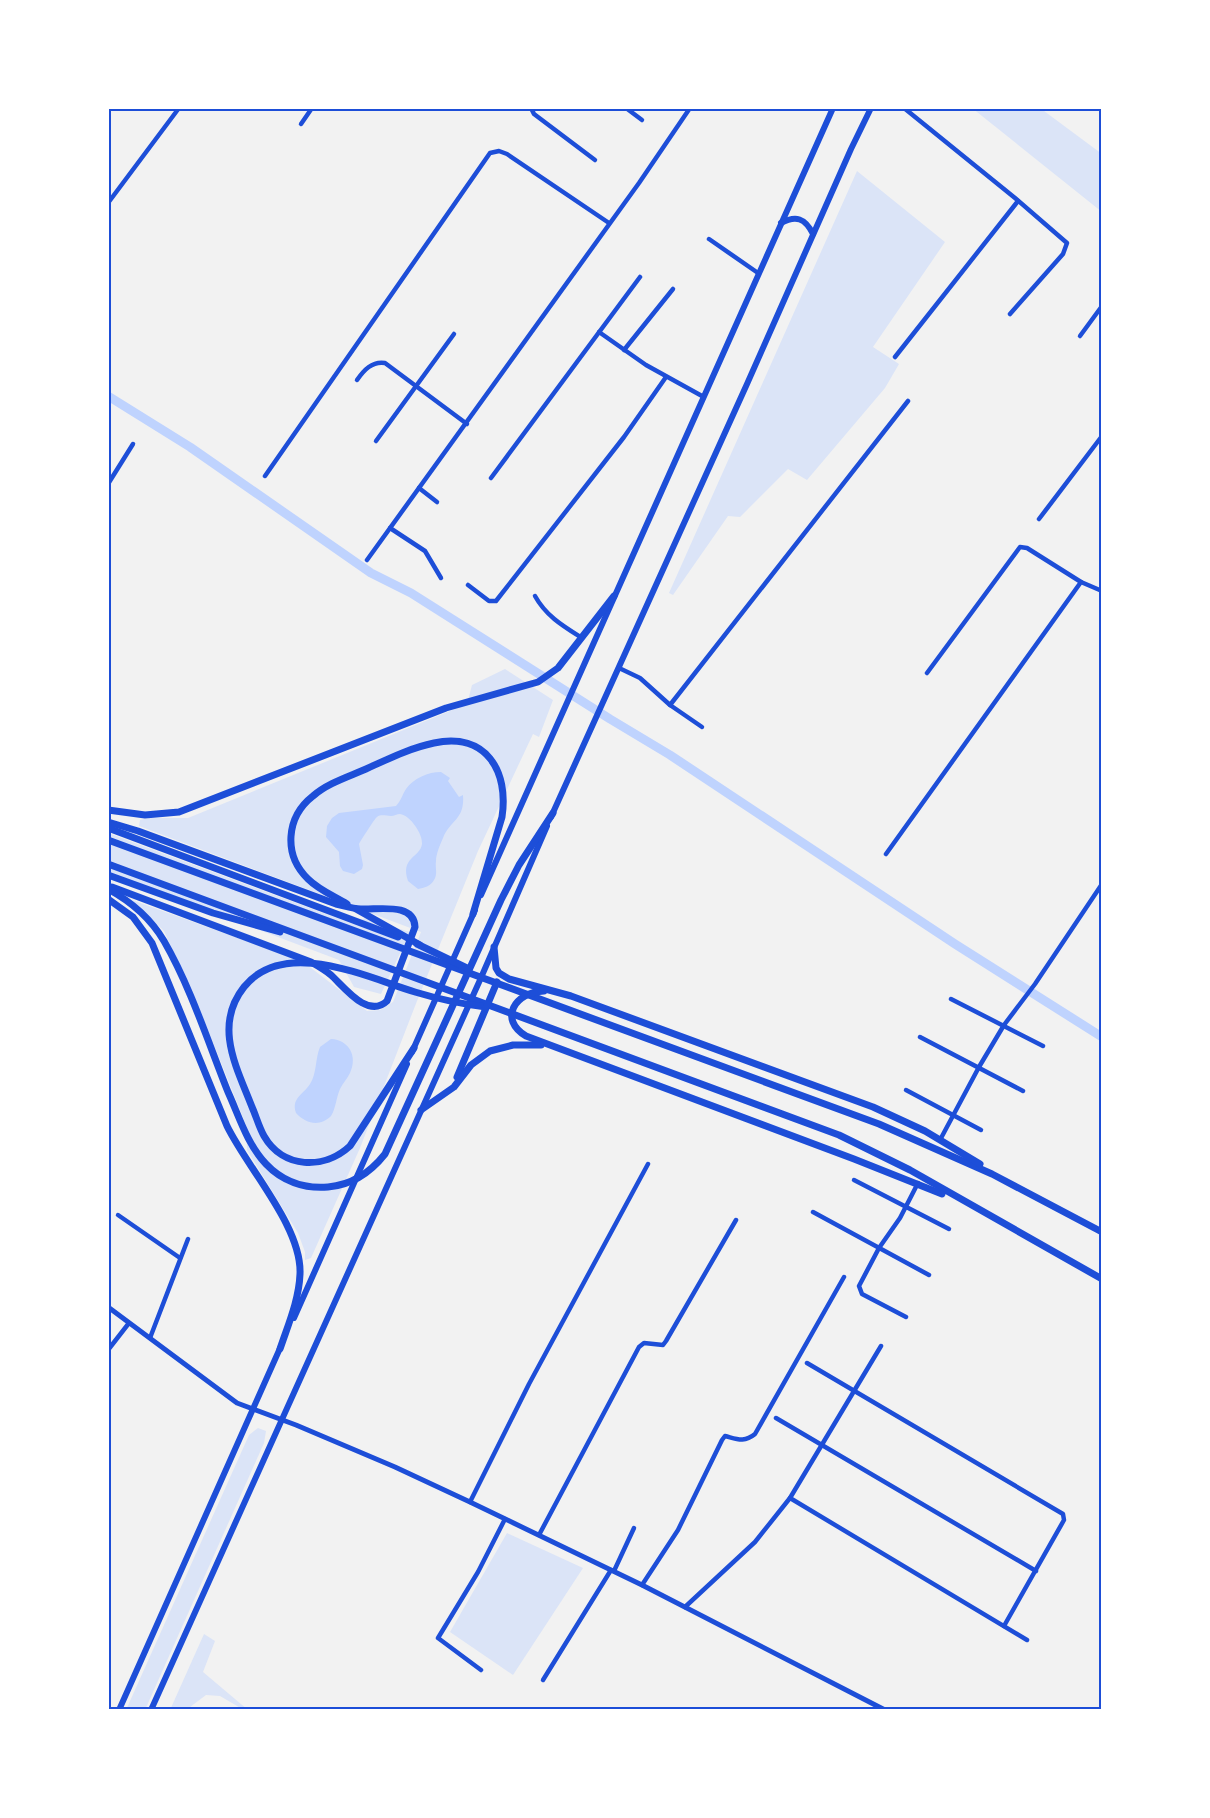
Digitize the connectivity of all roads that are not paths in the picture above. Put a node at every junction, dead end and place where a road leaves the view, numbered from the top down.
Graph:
1 (179, 108) edge
2 (312, 108) edge
3 (531, 108) edge
4 (626, 108) edge
5 (690, 108) edge
6 (832, 108) edge
7 (872, 108) edge
8 (904, 108) edge
9 (642, 120) dead end
10 (301, 123) dead end
11 (595, 160) dead end
12 (1018, 201) junction
13 (108, 203) edge
14 (609, 222) junction
15 (780, 223) junction
16 (813, 234) junction
17 (709, 239) dead end
18 (758, 273) junction
19 (640, 277) dead end
20 (673, 289) dead end
21 (1102, 306) edge
22 (1010, 314) dead end
23 (599, 332) junction
24 (454, 334) dead end
25 (1080, 336) dead end
26 (624, 350) junction
27 (895, 357) dead end
28 (666, 377) junction
29 (357, 380) dead end
30 (417, 386) junction
31 (702, 396) junction
32 (908, 401) dead end
33 (467, 424) junction
34 (1102, 436) edge
35 (376, 441) dead end
36 (133, 444) dead end
37 (265, 476) dead end
38 (491, 478) dead end
39 (108, 484) edge
40 (419, 488) junction
41 (437, 502) dead end
42 (1039, 519) dead end
43 (390, 528) junction
44 (367, 560) dead end
45 (441, 578) dead end
46 (1081, 582) junction
47 (468, 585) dead end
48 (1102, 591) edge
49 (535, 596) dead end
50 (614, 596) junction
51 (582, 638) junction
52 (619, 668) junction
53 (927, 673) dead end
54 (670, 705) junction
55 (702, 727) dead end
56 (108, 810) edge
57 (553, 813) junction
58 (108, 822) edge
59 (108, 828) edge
60 (108, 840) edge
61 (886, 854) dead end
62 (108, 864) edge
63 (108, 875) edge
64 (1102, 884) edge
65 (108, 887) edge
66 (1096, 894) junction
67 (108, 898) edge
68 (1102, 898) edge
69 (473, 914) junction
70 (323, 944) junction
71 (420, 945) junction
72 (494, 947) junction
73 (497, 970) junction
74 (484, 979) junction
75 (556, 992) junction
76 (951, 999) dead end
77 (500, 1010) junction
78 (1004, 1025) junction
79 (920, 1037) dead end
80 (1043, 1046) dead end
81 (414, 1047) junction
82 (567, 1052) junction
83 (979, 1067) junction
84 (454, 1087) junction
85 (906, 1090) dead end
86 (1023, 1091) dead end
87 (421, 1110) junction
88 (954, 1115) junction
89 (981, 1130) dead end
90 (940, 1140) junction
91 (648, 1164) dead end
92 (854, 1180) dead end
93 (918, 1183) junction
94 (1021, 1188) junction
95 (968, 1204) junction
96 (905, 1207) junction
97 (813, 1212) dead end
98 (118, 1215) dead end
99 (736, 1220) dead end
100 (949, 1229) dead end
101 (1102, 1232) edge
102 (188, 1239) dead end
103 (879, 1248) junction
104 (180, 1258) junction
105 (929, 1275) dead end
106 (844, 1277) dead end
107 (1102, 1279) edge
108 (108, 1306) edge
109 (906, 1317) dead end
110 (129, 1323) junction
111 (150, 1338) junction
112 (880, 1346) dead end
113 (280, 1349) junction
114 (108, 1350) edge
115 (807, 1364) dead end
116 (854, 1391) junction
117 (254, 1410) junction
118 (776, 1418) dead end
119 (282, 1419) junction
120 (821, 1444) junction
121 (790, 1498) junction
122 (470, 1502) junction
123 (505, 1519) junction
124 (634, 1528) dead end
125 (539, 1535) junction
126 (612, 1570) junction
127 (1036, 1572) junction
128 (642, 1585) junction
129 (685, 1607) junction
130 (1004, 1626) junction
131 (1027, 1640) dead end
132 (481, 1670) dead end
133 (543, 1680) dead end
134 (119, 1710) edge
135 (151, 1710) edge
136 (885, 1710) edge

1 - 13 street
2 - 10 street
3 - 11 street
4 - 9 street
5 - 14 street
6 - 15 main road
7 - 16 main road
8 - 12 street
12 - 22 street
12 - 27 street
14 - 33 street
14 - 37 street
15 - 16 main road
15 - 18 main road
16 - 52 main road
17 - 18 street
18 - 31 main road
19 - 23 street
20 - 26 street
21 - 25 street
23 - 26 street
23 - 38 street
24 - 30 street
26 - 28 street
28 - 31 street
28 - 47 street
29 - 30 street
30 - 33 street
30 - 35 street
31 - 50 main road
32 - 54 street
33 - 40 street
34 - 42 street
36 - 39 street
40 - 41 street
40 - 43 street
43 - 44 street
43 - 45 street
46 - 48 street
46 - 53 street
46 - 61 street
49 - 51 street
50 - 51 main road
50 - 69 main road
51 - 56 main road
52 - 54 street
52 - 57 main road
54 - 55 street
57 - 65 main road
57 - 72 main road
58 - 65 main road
59 - 71 main road
60 - 74 main road
62 - 70 main road
63 - 70 main road
64 - 66 street
66 - 68 street
66 - 78 street
67 - 113 main road
69 - 71 main road
69 - 81 main road
70 - 77 main road
71 - 74 main road
72 - 73 main road
72 - 87 main road
73 - 75 main road
73 - 84 main road
74 - 94 main road
75 - 82 main road
75 - 90 main road
76 - 78 street
77 - 81 main road
77 - 95 main road
78 - 80 street
78 - 83 street
79 - 83 street
81 - 113 main road
82 - 84 main road
82 - 93 main road
83 - 86 street
83 - 88 street
84 - 87 main road
85 - 88 street
87 - 119 main road
88 - 89 street
88 - 90 street
90 - 94 main road
91 - 122 street
92 - 96 street
93 - 95 main road
93 - 96 street
94 - 101 main road
95 - 107 main road
96 - 100 street
96 - 103 street
97 - 103 street
98 - 104 street
99 - 125 street
102 - 104 street
103 - 105 street
103 - 109 street
104 - 111 street
106 - 128 street
108 - 110 street
110 - 111 street
110 - 114 street
111 - 117 street
112 - 116 street
113 - 117 main road
115 - 116 street
116 - 120 street
116 - 127 street
117 - 119 street
117 - 134 main road
118 - 120 street
119 - 122 street
119 - 135 main road
120 - 121 street
120 - 127 street
121 - 129 street
121 - 130 street
122 - 123 street
123 - 125 street
123 - 132 street
124 - 126 street
125 - 126 street
126 - 128 street
126 - 133 street
127 - 130 street
128 - 129 street
129 - 136 street
130 - 131 street

